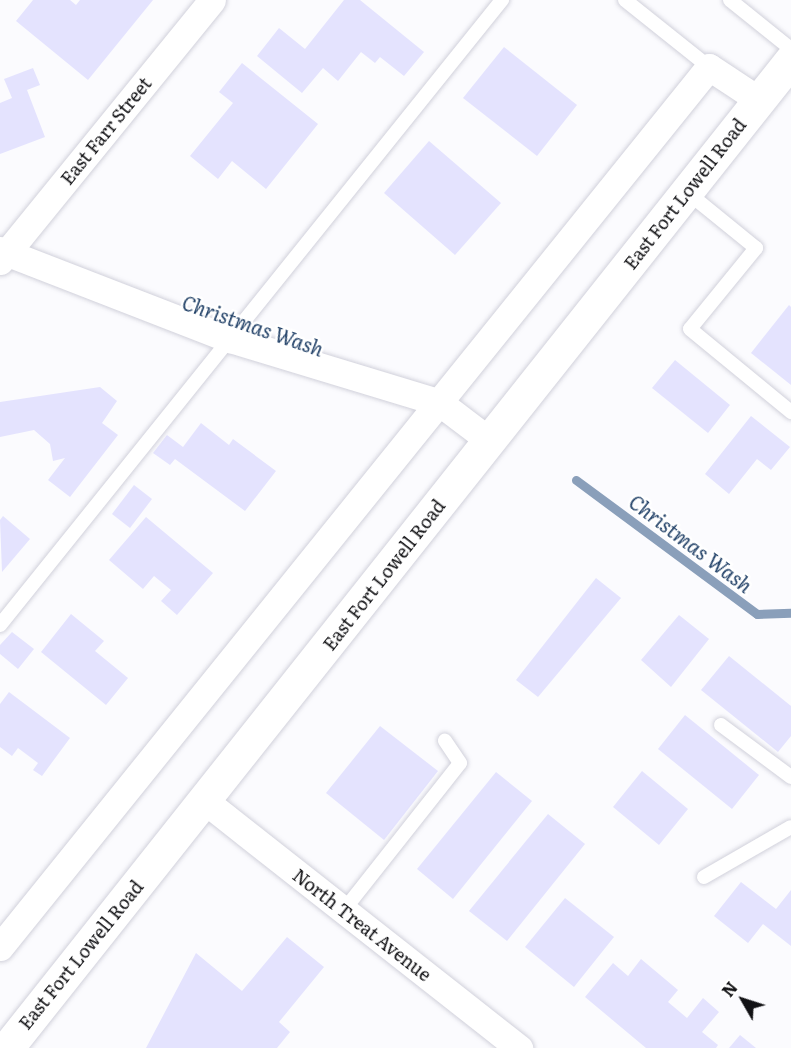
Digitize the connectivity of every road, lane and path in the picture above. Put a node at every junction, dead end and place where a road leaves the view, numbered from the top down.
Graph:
1 (212, 0) edge
2 (502, 0) edge
3 (625, 0) edge
4 (729, 0) edge
5 (791, 49) edge
6 (791, 60) edge
7 (709, 67) junction
8 (759, 100) junction
9 (687, 192) junction
10 (2, 255) edge
11 (230, 339) junction
12 (440, 403) junction
13 (791, 412) edge
14 (490, 441) junction
15 (0, 625) edge
16 (722, 725) dead end
17 (445, 741) dead end
18 (791, 777) edge
19 (205, 801) junction
20 (791, 827) edge
21 (704, 877) dead end
22 (344, 910) junction
23 (0, 947) edge
24 (7, 1048) edge
25 (519, 1048) edge

1 - 10 street, East Farr Street
2 - 11 lane
3 - 7 lane
4 - 5 lane
6 - 8 main road, East Fort Lowell Road
7 - 8 street, East Fort Lowell Road
7 - 12 street
8 - 9 main road, East Fort Lowell Road
9 - 13 lane
9 - 14 main road, East Fort Lowell Road
10 - 11 street
11 - 12 street
11 - 15 lane
12 - 14 street
12 - 23 street
14 - 19 main road, East Fort Lowell Road
16 - 18 lane
17 - 22 lane
19 - 22 street, North Treat Avenue
19 - 24 main road, East Fort Lowell Road
20 - 21 lane
22 - 25 street, North Treat Avenue

